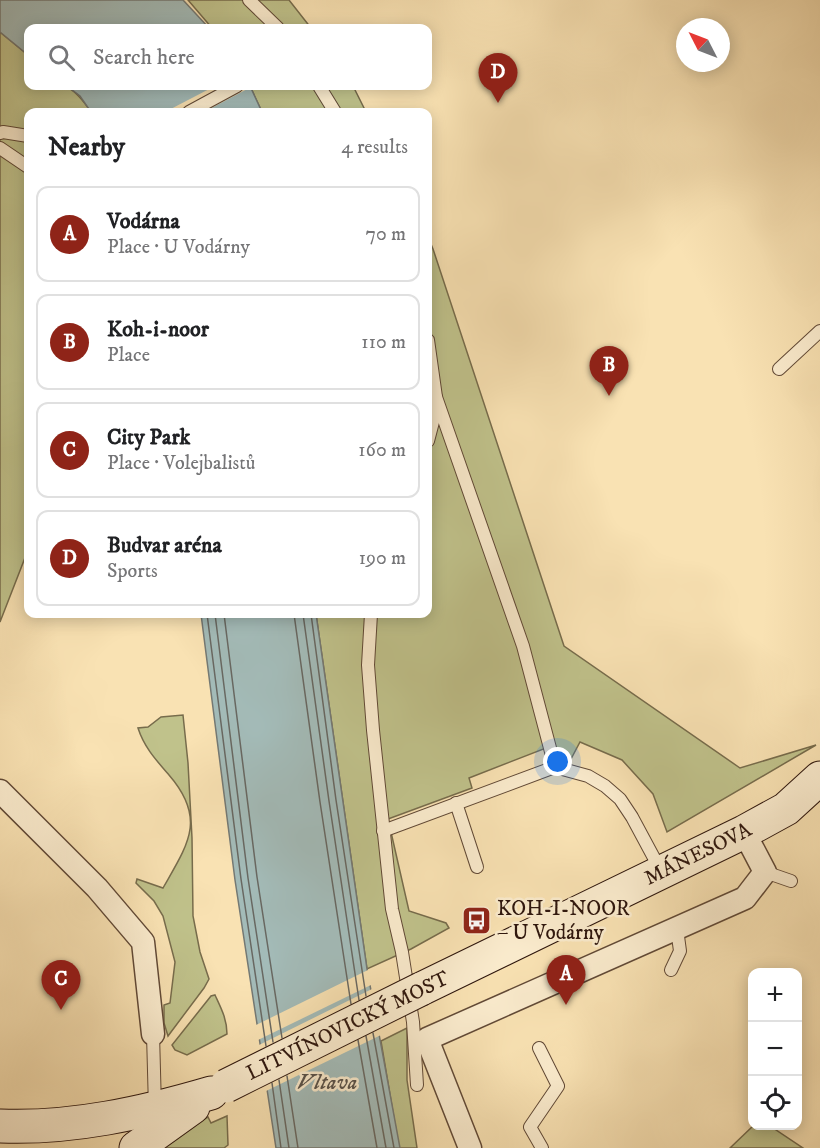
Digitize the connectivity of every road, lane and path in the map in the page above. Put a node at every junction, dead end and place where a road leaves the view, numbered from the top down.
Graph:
1 (249, 0) edge
2 (274, 24) edge
3 (230, 90) edge
4 (324, 90) edge
5 (196, 108) edge
6 (333, 108) edge
7 (0, 134) edge
8 (24, 135) edge
9 (0, 148) edge
10 (24, 164) edge
11 (820, 331) edge
12 (432, 368) edge
13 (778, 369) dead end
14 (436, 397) junction
15 (432, 426) edge
16 (371, 618) edge
17 (555, 767) junction
18 (820, 778) edge
19 (0, 791) edge
20 (456, 803) junction
21 (383, 831) junction
22 (744, 832) junction
23 (477, 867) dead end
24 (662, 872) junction
25 (765, 872) junction
26 (792, 881) dead end
27 (677, 929) junction
28 (469, 966) joint
29 (671, 970) dead end
30 (153, 1034) joint
31 (418, 1034) junction
32 (539, 1048) dead end
33 (417, 1085) dead end
34 (219, 1090) junction
35 (155, 1110) junction
36 (0, 1126) edge
37 (136, 1148) edge
38 (470, 1148) edge
39 (542, 1148) edge

1 - 2 lane
3 - 5 lane
4 - 6 lane
7 - 8 lane
9 - 10 lane
11 - 13 lane
12 - 14 lane
14 - 15 lane
14 - 17 lane
16 - 21 lane
17 - 20 lane
17 - 24 lane
18 - 22 main road, MÁNESOVA
19 - 30 street
20 - 21 lane
20 - 23 lane
21 - 31 lane
22 - 24 main road, MÁNESOVA
22 - 25 street
24 - 28 main road, MÁNESOVA
25 - 26 lane
25 - 27 street
27 - 29 lane
27 - 31 street
28 - 34 main road, LITVÍNOVICKÝ MOST, bridge
30 - 35 lane
31 - 33 lane
31 - 38 street
32 - 39 lane
34 - 35 main road
34 - 37 main road
35 - 36 main road

